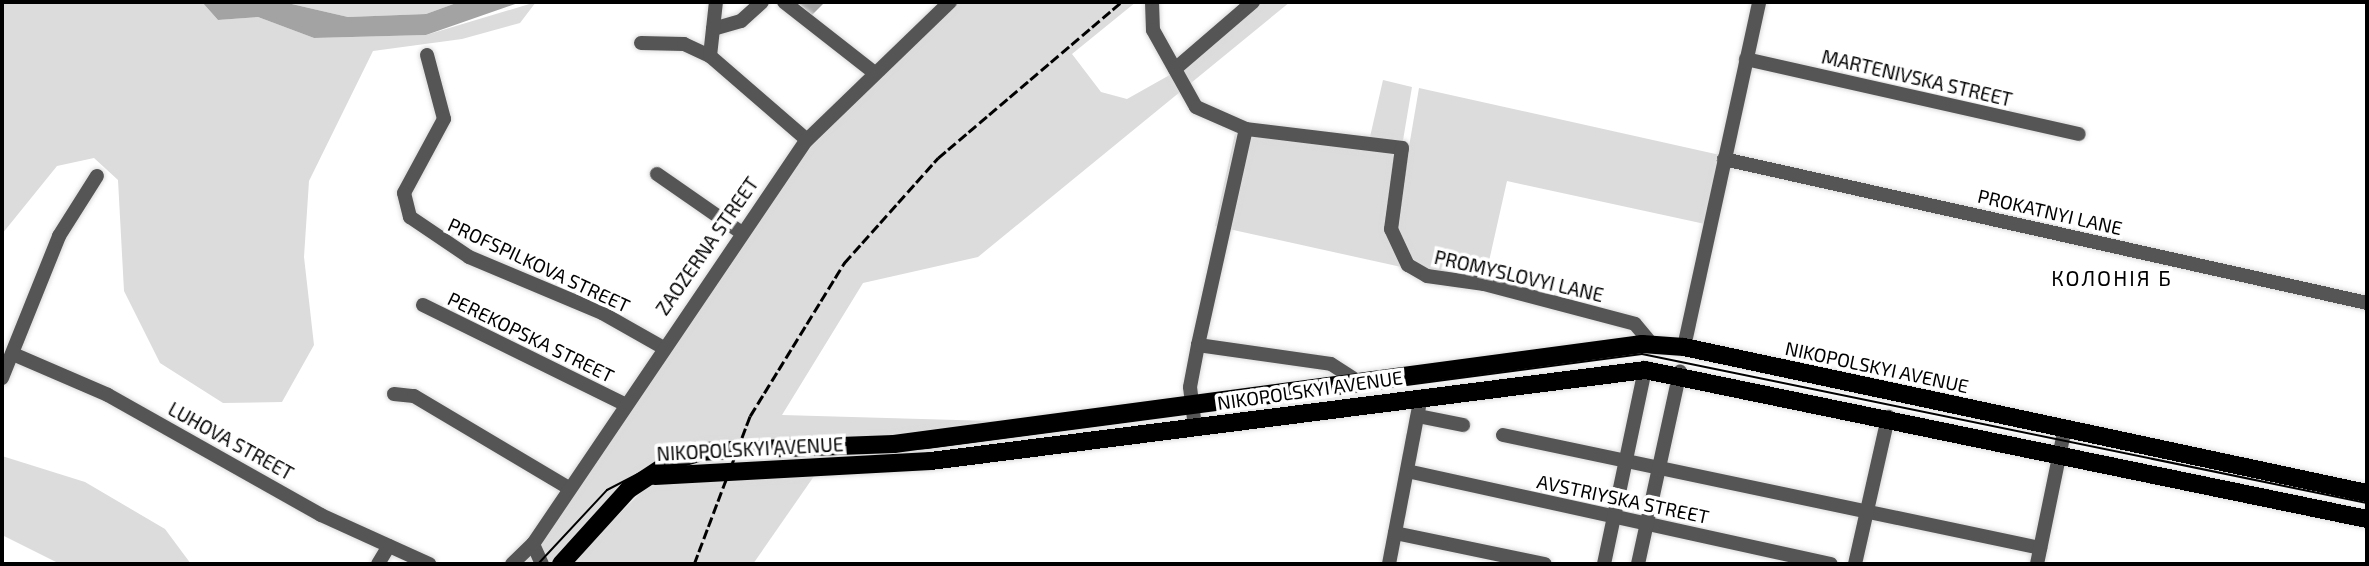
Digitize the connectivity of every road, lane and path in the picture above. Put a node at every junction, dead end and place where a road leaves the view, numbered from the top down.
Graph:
1 (716, 2) edge
2 (762, 2) edge
3 (784, 2) edge
4 (950, 2) edge
5 (1152, 2) edge
6 (1253, 2) edge
7 (1759, 2) edge
8 (713, 29) junction
9 (641, 43) dead end
10 (427, 55) dead end
11 (710, 56) junction
12 (1746, 59) junction
13 (1175, 69) junction
14 (872, 71) junction
15 (1246, 129) junction
16 (2079, 134) dead end
17 (807, 140) junction
18 (1724, 159) junction
19 (656, 174) dead end
20 (97, 176) dead end
21 (742, 233) junction
22 (2367, 303) edge
23 (423, 305) dead end
24 (1652, 344) junction
25 (1198, 345) junction
26 (662, 347) junction
27 (1684, 347) junction
28 (13, 354) junction
29 (1645, 370) junction
30 (1679, 372) junction
31 (1426, 373) junction
32 (2, 378) edge
33 (1359, 382) junction
34 (394, 394) dead end
35 (1421, 397) junction
36 (622, 403) junction
37 (1192, 404) junction
38 (1418, 416) junction
39 (1888, 417) junction
40 (1462, 425) dead end
41 (1195, 427) junction
42 (2065, 428) junction
43 (1503, 435) dead end
44 (2060, 454) junction
45 (1625, 463) junction
46 (1659, 470) junction
47 (1407, 471) junction
48 (648, 477) junction
49 (569, 488) junction
50 (2367, 493) edge
51 (1866, 514) junction
52 (1614, 517) junction
53 (2367, 519) edge
54 (1647, 524) junction
55 (1395, 533) junction
56 (533, 544) junction
57 (389, 546) junction
58 (2040, 548) junction
59 (378, 564) edge
60 (429, 564) edge
61 (512, 564) edge
62 (542, 564) edge
63 (561, 564) edge
64 (1390, 564) edge
65 (1545, 564) edge
66 (1604, 564) edge
67 (1639, 564) edge
68 (1831, 564) edge
69 (1855, 564) edge
70 (2037, 564) edge

1 - 8 street
2 - 8 street
3 - 14 street
4 - 14 street, ZAOZERNA STREET
5 - 13 street
6 - 13 street
7 - 12 street
8 - 11 street
9 - 11 street
10 - 26 street, PROFSPILKOVA STREET
11 - 17 street
12 - 16 street, MARTENIVSKA STREET
12 - 18 street
13 - 15 street
14 - 17 street, ZAOZERNA STREET
15 - 24 street, PROMYSLOVYI LANE
15 - 25 street
17 - 21 street, ZAOZERNA STREET
18 - 22 street, PROKATNYI LANE
18 - 27 street
19 - 21 street
20 - 28 street
21 - 26 street, ZAOZERNA STREET
23 - 36 street, PEREKOPSKA STREET
24 - 27 main road, NIKOPOLSKYI AVENUE
24 - 31 main road, NIKOPOLSKYI AVENUE
25 - 33 street
25 - 37 street
26 - 36 street, ZAOZERNA STREET
27 - 42 main road, NIKOPOLSKYI AVENUE
28 - 32 street
28 - 57 street, LUHOVA STREET
29 - 30 main road, NIKOPOLSKYI AVENUE
29 - 35 main road, NIKOPOLSKYI AVENUE
29 - 45 street
30 - 39 main road, NIKOPOLSKYI AVENUE
30 - 46 street
31 - 33 main road, NIKOPOLSKYI AVENUE
31 - 35 main road
33 - 37 main road, NIKOPOLSKYI AVENUE
34 - 49 street
35 - 38 street
35 - 41 main road, NIKOPOLSKYI AVENUE
36 - 49 street, ZAOZERNA STREET
37 - 41 street
37 - 48 main road, NIKOPOLSKYI AVENUE
38 - 40 street
38 - 47 street
39 - 44 main road, NIKOPOLSKYI AVENUE
39 - 51 street
41 - 48 main road, NIKOPOLSKYI AVENUE
42 - 44 street
42 - 50 main road, NIKOPOLSKYI AVENUE
43 - 45 street
44 - 53 main road, NIKOPOLSKYI AVENUE
44 - 58 street
45 - 46 street
45 - 52 street
46 - 51 street
46 - 54 street
47 - 52 street, AVSTRIYSKA STREET
47 - 55 street
48 - 63 main road
49 - 56 street, ZAOZERNA STREET
51 - 58 street
51 - 69 street
52 - 54 street, AVSTRIYSKA STREET
52 - 66 street
54 - 67 street
54 - 68 street, AVSTRIYSKA STREET
55 - 64 street
55 - 65 street
56 - 61 street, ZAOZERNA STREET
56 - 62 street
57 - 59 street
57 - 60 street, LUHOVA STREET
58 - 70 street

